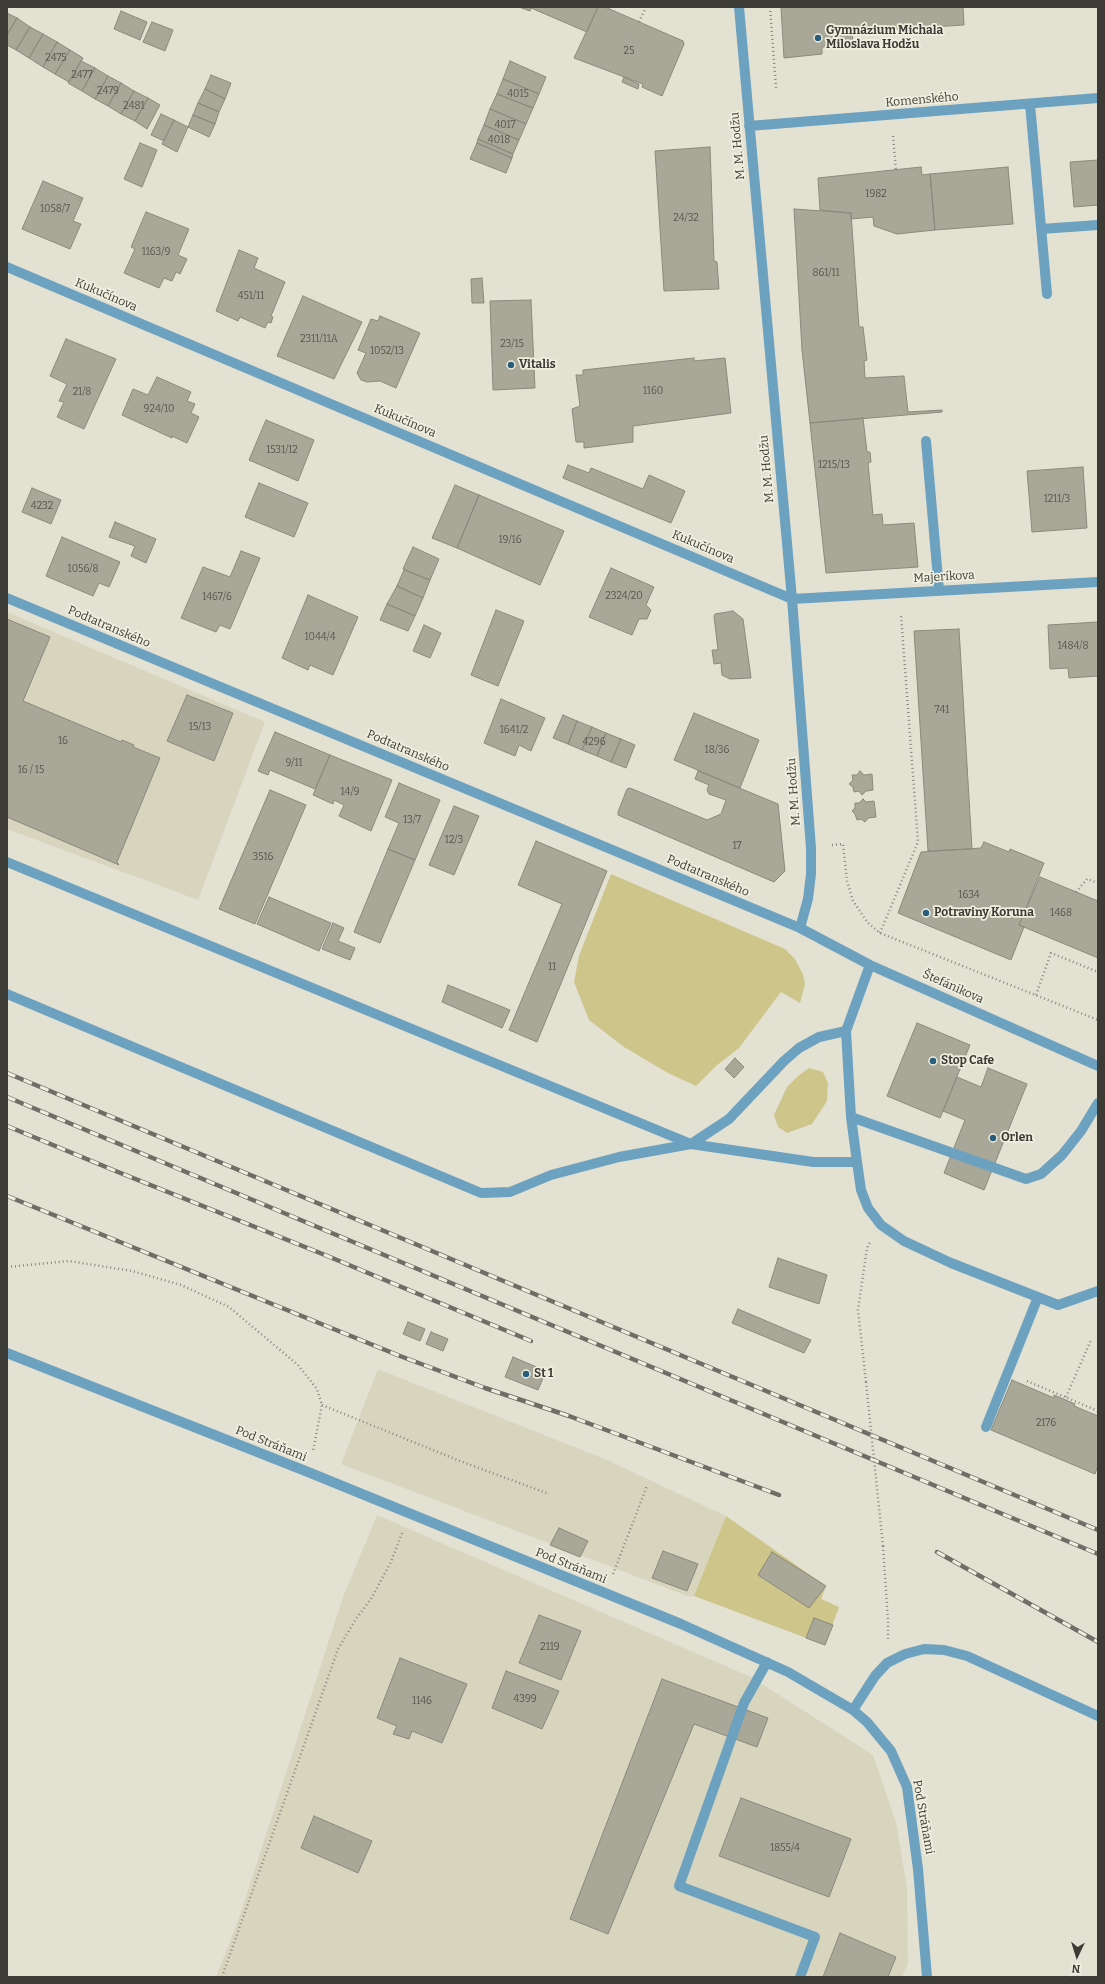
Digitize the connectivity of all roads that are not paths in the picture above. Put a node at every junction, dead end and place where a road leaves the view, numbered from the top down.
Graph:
1 (739, 7) edge
2 (1098, 98) edge
3 (1030, 104) junction
4 (749, 126) junction
5 (1098, 225) edge
6 (1041, 230) junction
7 (7, 267) edge
8 (1047, 294) dead end
9 (926, 440) dead end
10 (1098, 582) edge
11 (939, 590) junction
12 (7, 598) edge
13 (792, 598) junction
14 (7, 862) edge
15 (800, 928) junction
16 (870, 965) junction
17 (7, 994) edge
18 (846, 1031) junction
19 (1098, 1066) edge
20 (1098, 1102) edge
21 (851, 1117) junction
22 (691, 1144) junction
23 (857, 1162) junction
24 (1098, 1291) edge
25 (1038, 1297) junction
26 (7, 1353) edge
27 (986, 1427) dead end
28 (767, 1662) junction
29 (853, 1710) junction
30 (1098, 1716) edge
31 (800, 1977) edge
32 (927, 1977) edge

1 - 4 street, M. M. Hodžu
2 - 3 street, Komenského
3 - 4 street, Komenského
3 - 6 street
4 - 13 street, M. M. Hodžu
5 - 6 street
6 - 8 street
7 - 13 street, Kukučínova
9 - 11 street
10 - 11 street, Majeríkova
11 - 13 street, Majeríkova
12 - 15 street, Podtatranského
13 - 15 street, M. M. Hodžu
14 - 22 street
15 - 16 street, Štefánikova
16 - 18 street
16 - 19 street, Štefánikova
17 - 22 street
18 - 21 street
18 - 22 street
20 - 21 street
21 - 23 street
22 - 23 street
23 - 25 street
24 - 25 street
25 - 27 street
26 - 28 street, Pod Stráňami
28 - 29 street, Pod Stráňami
28 - 31 street
29 - 30 street
29 - 32 street, Pod Stráňami

